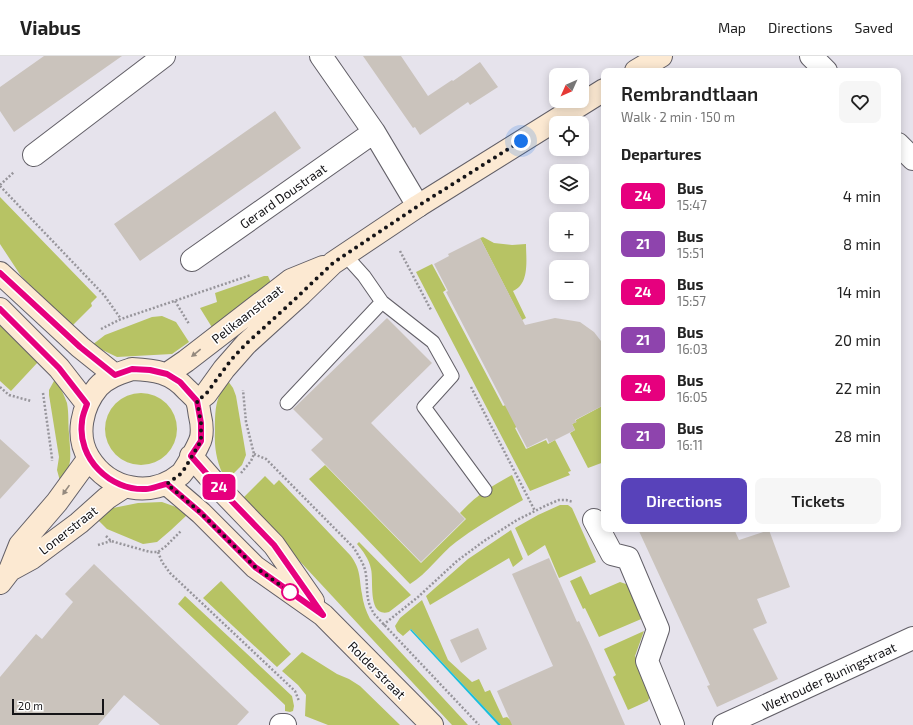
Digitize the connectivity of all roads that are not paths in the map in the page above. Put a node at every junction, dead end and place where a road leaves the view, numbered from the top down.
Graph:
1 (164, 56) edge
2 (321, 56) edge
3 (661, 56) edge
4 (811, 56) edge
5 (641, 68) edge
6 (823, 68) edge
7 (601, 92) edge
8 (374, 132) junction
9 (901, 147) edge
10 (34, 155) dead end
11 (913, 159) edge
12 (418, 206) junction
13 (339, 259) junction
14 (192, 260) dead end
15 (0, 273) edge
16 (382, 302) junction
17 (0, 309) edge
18 (167, 374) junction
19 (115, 375) junction
20 (197, 401) junction
21 (287, 403) dead end
22 (87, 404) junction
23 (191, 456) junction
24 (88, 458) junction
25 (167, 484) junction
26 (124, 487) junction
27 (485, 490) dead end
28 (594, 520) road end
29 (5, 577) edge
30 (323, 615) junction
31 (913, 638) edge
32 (281, 725) edge
33 (285, 725) edge
34 (432, 725) edge
35 (673, 725) edge
36 (724, 725) edge

1 - 10 street
2 - 8 street
3 - 5 main road
4 - 6 street
7 - 12 main road, Pelikaanstraat
8 - 12 street
8 - 14 street, Gerard Doustraat
9 - 11 street
12 - 13 main road, Pelikaanstraat
13 - 16 lane
13 -> 18 main road, Pelikaanstraat
13 - 20 main road, Pelikaanstraat
15 - 19 main road
16 - 21 lane
16 - 27 lane
17 - 22 main road
18 - 19 main road
18 - 20 main road
19 - 22 main road
20 - 23 main road
22 - 24 main road
23 - 25 main road
23 - 30 main road, Rolderstraat
24 - 26 main road
24 -> 29 main road, Lonerstraat
25 - 26 main road
25 - 30 main road, Rolderstraat
26 - 29 main road, Lonerstraat
28 - 35 street
30 - 34 main road, Rolderstraat
31 - 36 street, Wethouder Buningstraat
32 - 33 street

